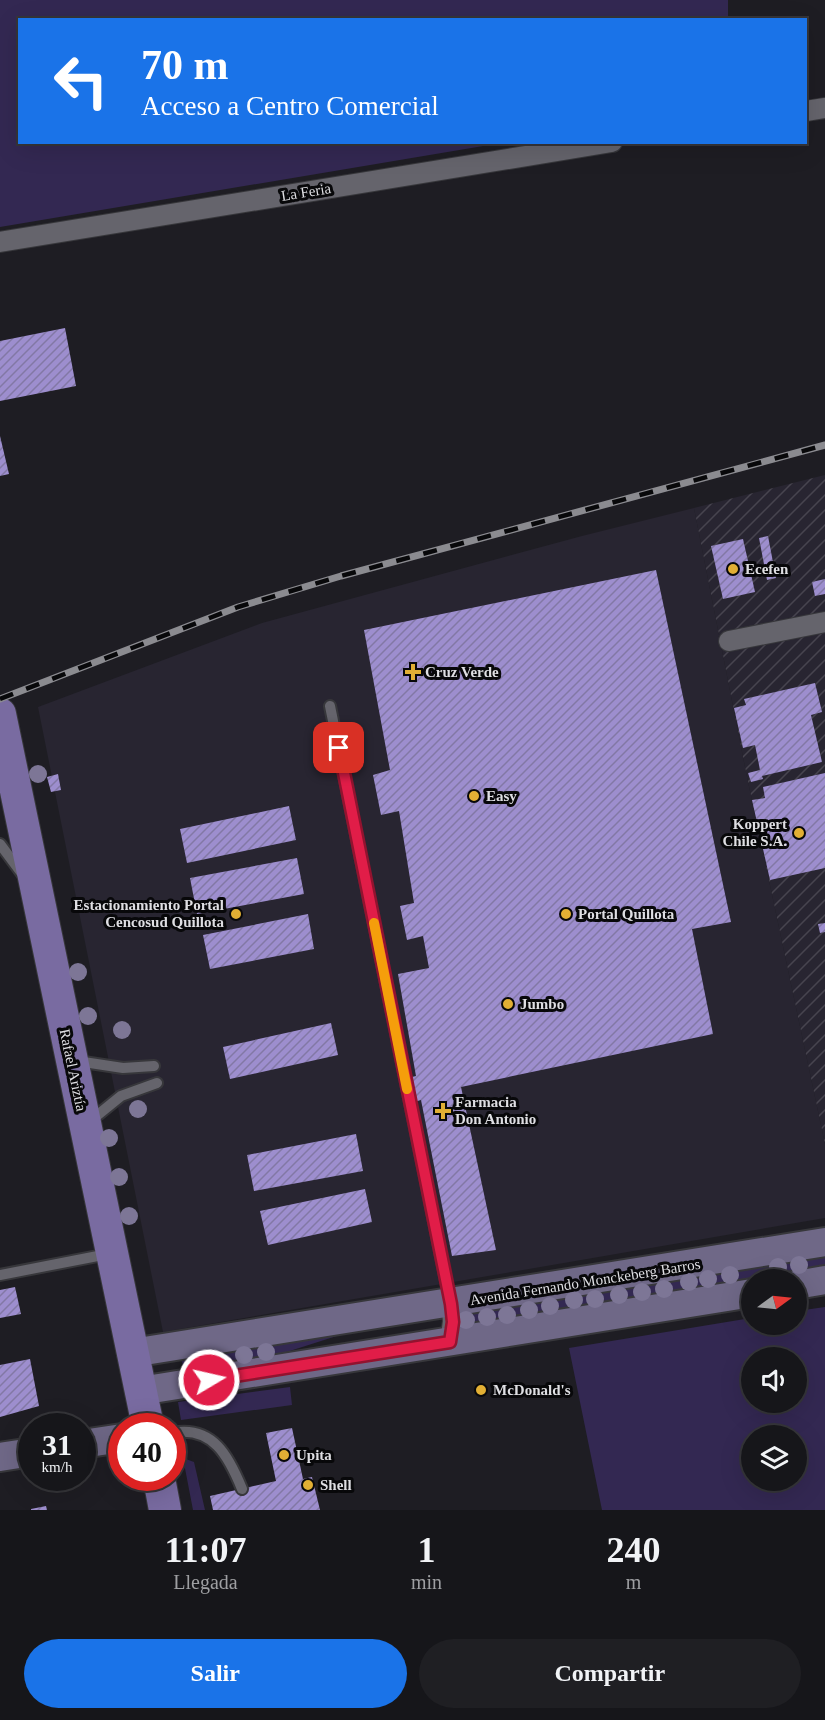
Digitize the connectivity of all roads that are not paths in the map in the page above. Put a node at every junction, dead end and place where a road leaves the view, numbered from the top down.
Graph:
1 (825, 108) edge
2 (807, 111) edge
3 (600, 144) edge
4 (0, 242) edge
5 (825, 622) edge
6 (729, 641) dead end
7 (330, 706) dead end
8 (0, 714) edge
9 (3, 751) edge
10 (0, 844) edge
11 (36, 892) junction
12 (71, 1059) junction
13 (154, 1066) dead end
14 (157, 1083) dead end
15 (85, 1127) junction
16 (825, 1242) edge
17 (112, 1254) junction
18 (0, 1275) edge
19 (825, 1280) edge
20 (807, 1283) edge
21 (741, 1295) edge
22 (451, 1304) junction
23 (450, 1342) junction
24 (132, 1353) junction
25 (140, 1391) junction
26 (145, 1413) edge
27 (186, 1432) edge
28 (18, 1454) edge
29 (0, 1457) edge
30 (243, 1489) dead end

1 - 2 street
3 - 4 street, La Feria
5 - 6 street
7 - 22 lane
8 - 9 main road, Rafael Ariztía
9 - 11 main road, Rafael Ariztía
10 - 11 lane
11 - 12 main road, Rafael Ariztía
12 - 13 lane
12 - 15 main road, Rafael Ariztía
14 - 15 lane
15 - 17 main road, Rafael Ariztía
16 - 22 street, Avenida Fernando Monckeberg Barros
17 - 18 lane
17 - 24 main road, Rafael Ariztía
19 - 20 street
21 - 23 street
22 - 23 street
22 - 24 street, Avenida Fernando Monckeberg Barros
23 - 25 street
24 - 25 main road, Rafael Ariztía
25 - 26 main road, Rafael Ariztía
27 - 30 lane
28 - 29 street

